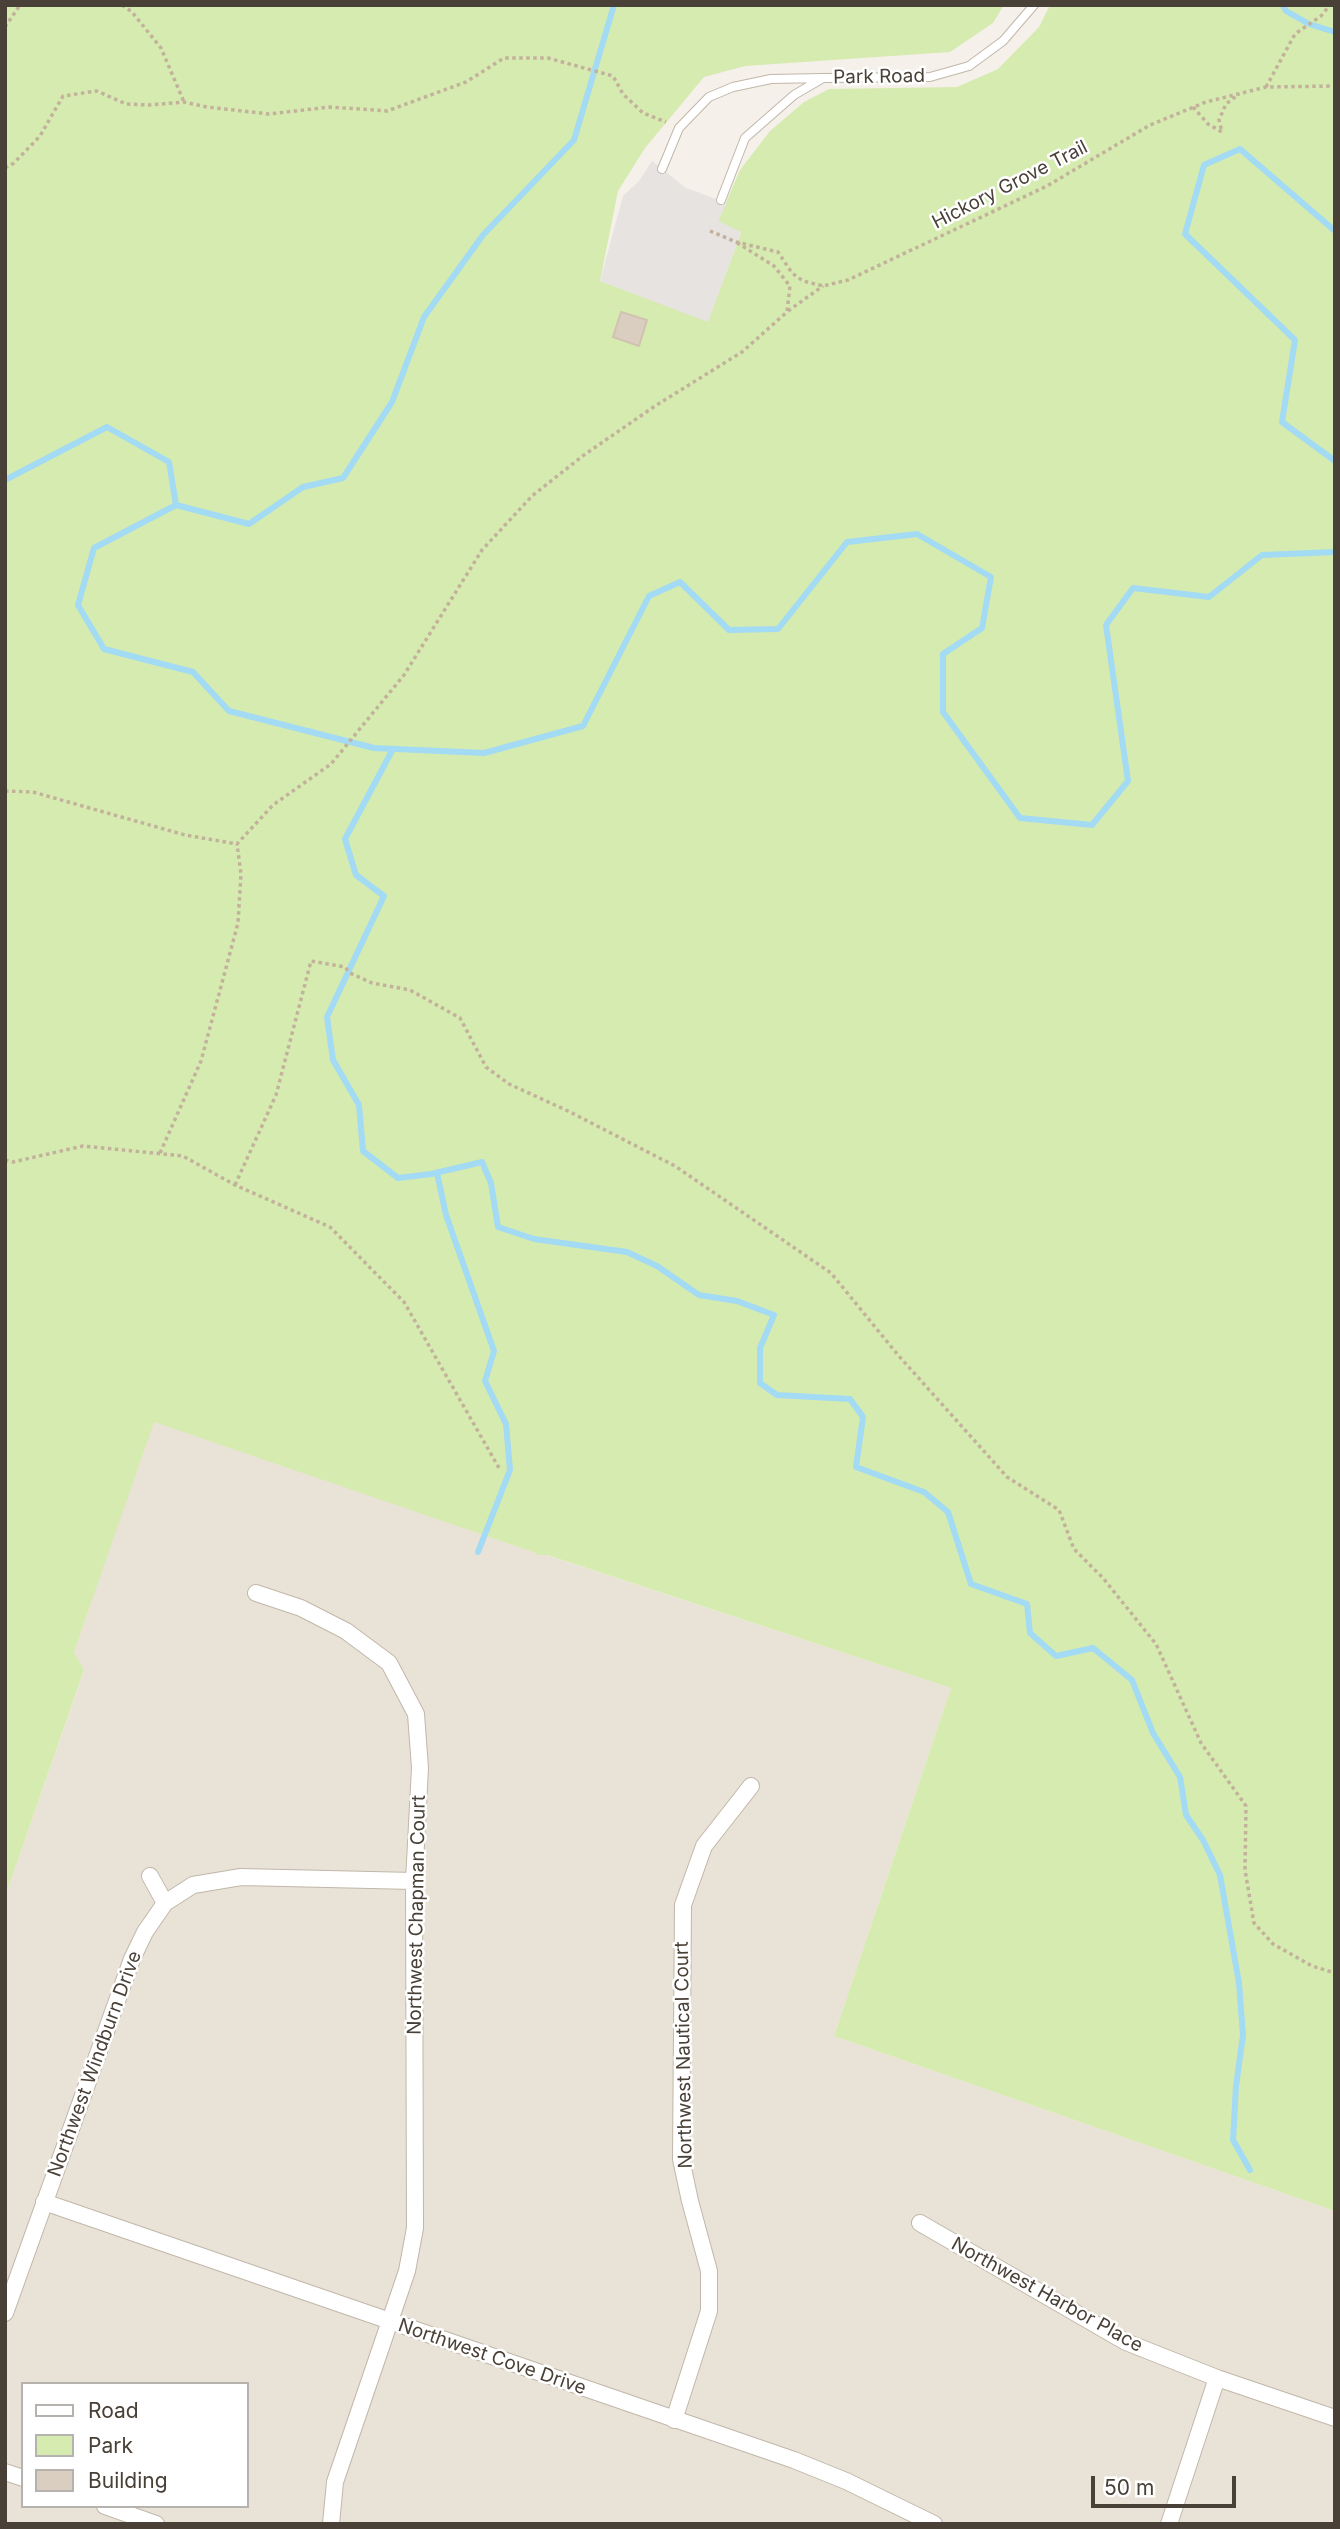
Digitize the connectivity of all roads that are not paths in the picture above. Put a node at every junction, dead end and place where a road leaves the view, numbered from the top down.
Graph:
1 (1034, 5) edge
2 (823, 78) junction
3 (662, 169) dead end
4 (720, 200) dead end
5 (256, 1593) dead end
6 (751, 1786) dead end
7 (150, 1875) dead end
8 (415, 1881) junction
9 (165, 1903) junction
10 (44, 2202) junction
11 (920, 2223) dead end
12 (5, 2313) edge
13 (391, 2322) junction
14 (1217, 2378) junction
15 (1335, 2418) edge
16 (674, 2420) junction
17 (111, 2508) edge
18 (156, 2524) edge
19 (331, 2524) edge
20 (934, 2524) edge
21 (1169, 2524) edge

1 - 2 lane, Park Road
2 - 3 lane, Park Road
2 - 4 lane, Park Road
5 - 8 street, Northwest Chapman Court
6 - 16 street, Northwest Nautical Court
7 - 9 street
8 - 9 street, Northwest Windburn Drive
8 - 13 street, Northwest Chapman Court
9 - 10 street, Northwest Windburn Drive
10 - 12 street, Northwest Windburn Drive
10 - 13 street, Northwest Cove Drive
11 - 14 street, Northwest Harbor Place
13 - 16 street, Northwest Cove Drive
13 - 19 street, Northwest Chapman Court
14 - 15 street, Northwest Harbor Place
14 - 21 street
16 - 20 street, Northwest Cove Drive
17 - 18 street

